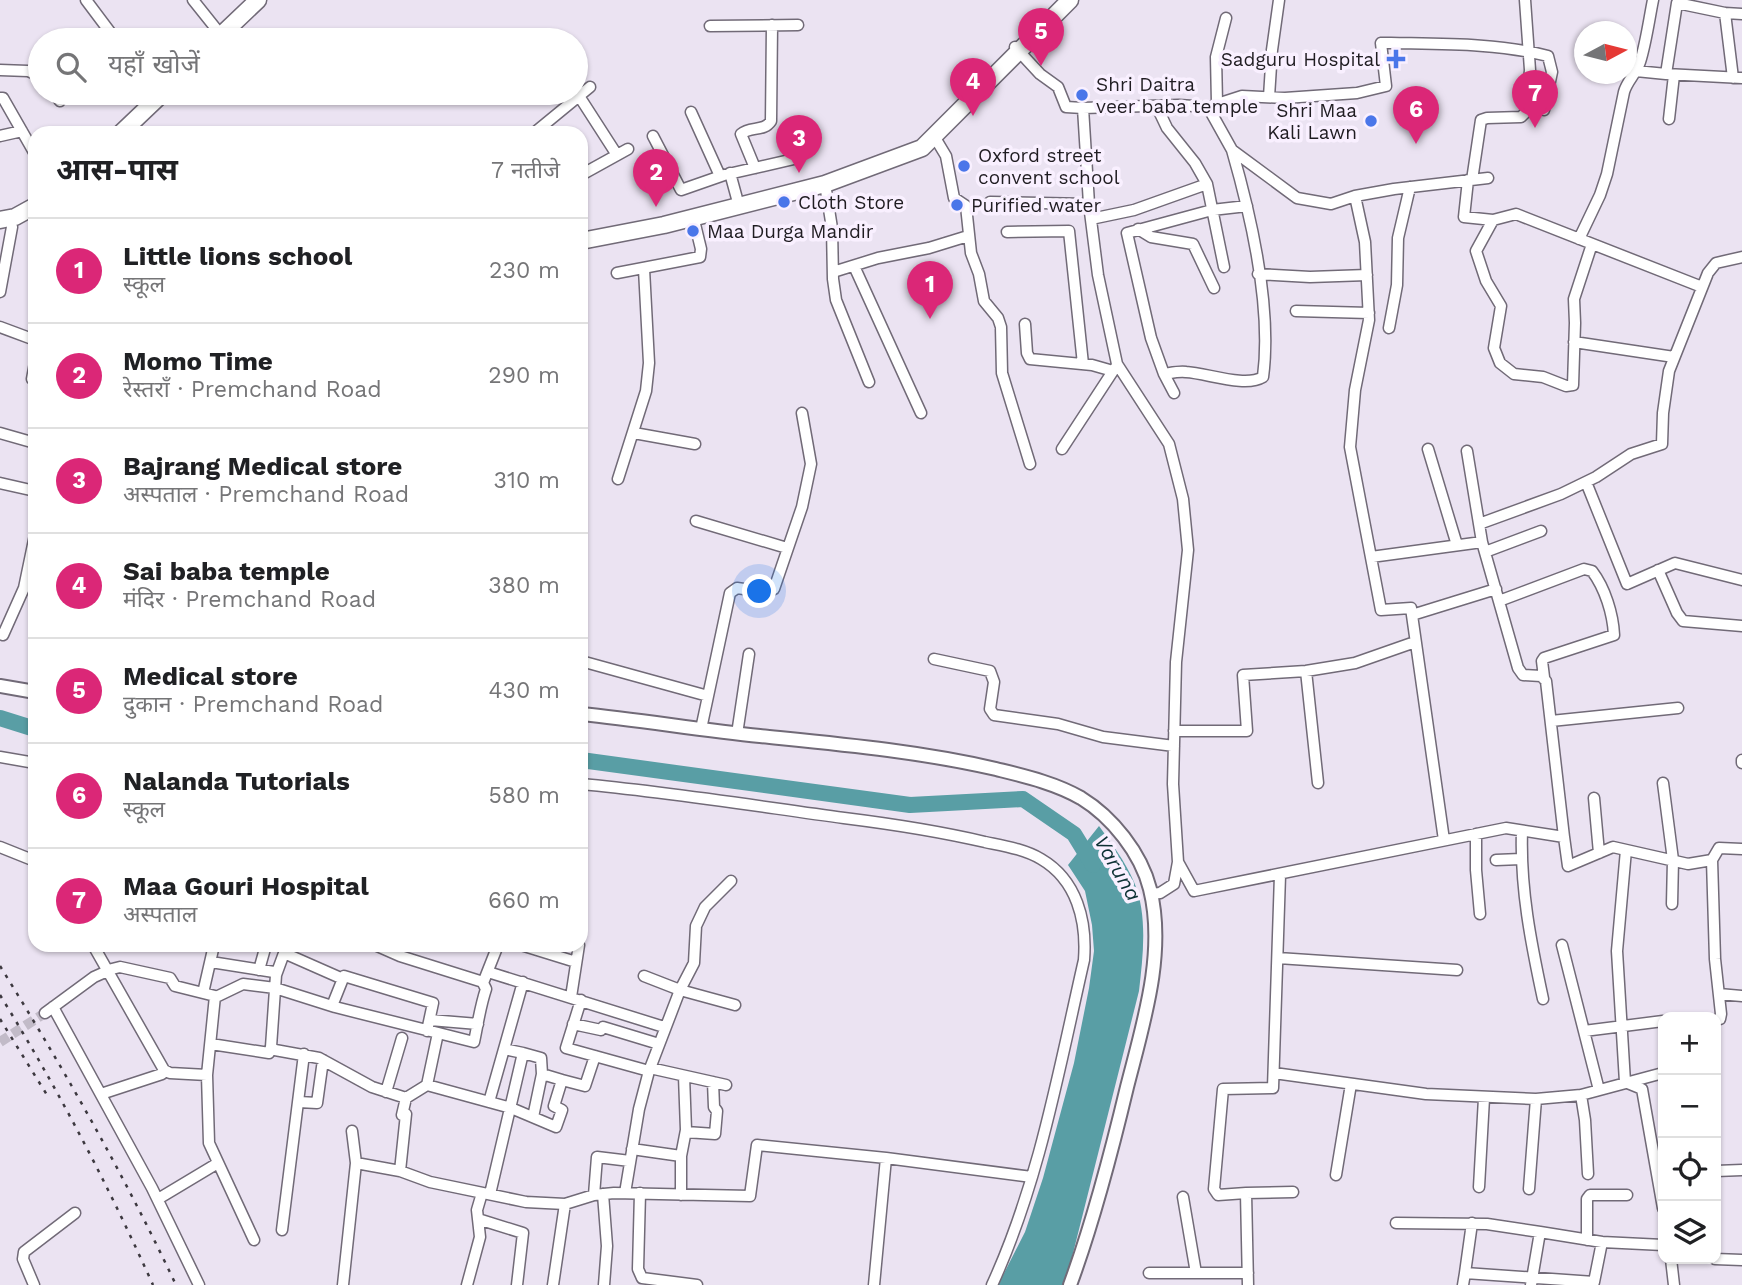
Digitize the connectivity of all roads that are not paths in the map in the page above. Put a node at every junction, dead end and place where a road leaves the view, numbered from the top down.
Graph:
1 (86, 0) edge
2 (193, 0) edge
3 (245, 0) edge
4 (258, 0) edge
5 (1061, 0) edge
6 (1070, 0) edge
7 (1279, 0) edge
8 (1525, 0) edge
9 (1653, 0) edge
10 (1726, 13) junction
11 (1742, 14) edge
12 (1226, 18) dead end
13 (772, 25) junction
14 (798, 25) dead end
15 (710, 26) dead end
16 (107, 28) edge
17 (209, 28) edge
18 (221, 28) edge
19 (224, 28) edge
20 (1016, 48) junction
21 (1529, 51) junction
22 (1637, 67) edge
23 (0, 70) edge
24 (1637, 71) edge
25 (28, 72) edge
26 (1670, 75) junction
27 (1738, 78) edge
28 (1627, 84) edge
29 (1269, 97) junction
30 (0, 98) edge
31 (136, 105) edge
32 (150, 105) edge
33 (568, 105) edge
34 (585, 105) edge
35 (1213, 105) junction
36 (1157, 107) junction
37 (1083, 108) junction
38 (1545, 110) dead end
39 (691, 112) dead end
40 (1669, 119) dead end
41 (115, 126) edge
42 (128, 126) edge
43 (543, 126) edge
44 (22, 131) junction
45 (0, 136) edge
46 (653, 136) dead end
47 (934, 136) junction
48 (28, 141) edge
49 (628, 149) dead end
50 (1232, 150) junction
51 (617, 155) junction
52 (900, 158) junction
53 (794, 159) dead end
54 (755, 168) junction
55 (588, 171) edge
56 (725, 175) junction
57 (1488, 178) dead end
58 (1470, 180) junction
59 (825, 184) junction
60 (1207, 184) junction
61 (1410, 187) junction
62 (1355, 196) junction
63 (990, 202) dead end
64 (1089, 204) junction
65 (740, 206) junction
66 (1247, 206) junction
67 (1212, 210) junction
68 (28, 217) edge
69 (686, 218) junction
70 (1091, 219) junction
71 (1493, 220) junction
72 (4, 226) edge
73 (1138, 229) junction
74 (588, 232) edge
75 (1007, 232) dead end
76 (968, 236) junction
77 (1579, 239) junction
78 (588, 240) edge
79 (1592, 244) junction
80 (1742, 257) edge
81 (854, 266) junction
82 (1224, 267) dead end
83 (644, 269) junction
84 (833, 272) junction
85 (617, 273) dead end
86 (1258, 274) junction
87 (1367, 275) junction
88 (1702, 287) junction
89 (1214, 288) dead end
90 (0, 292) edge
91 (1296, 311) dead end
92 (1369, 313) junction
93 (1025, 324) dead end
94 (0, 327) edge
95 (1388, 328) dead end
96 (28, 337) edge
97 (1574, 342) junction
98 (1674, 357) junction
99 (1083, 364) junction
100 (1115, 368) junction
101 (1164, 374) junction
102 (870, 382) dead end
103 (1174, 393) dead end
104 (802, 413) dead end
105 (920, 413) dead end
106 (0, 433) edge
107 (634, 433) junction
108 (28, 441) edge
109 (695, 444) dead end
110 (1062, 449) dead end
111 (1428, 449) dead end
112 (1467, 451) dead end
113 (1030, 464) dead end
114 (618, 479) dead end
115 (1586, 481) junction
116 (0, 483) edge
117 (28, 489) edge
118 (696, 521) dead end
119 (1479, 524) junction
120 (1541, 531) dead end
121 (1457, 545) junction
122 (1483, 547) junction
123 (787, 548) junction
124 (1371, 557) junction
125 (28, 566) edge
126 (1658, 570) junction
127 (1742, 580) edge
128 (1496, 589) junction
129 (1500, 601) junction
130 (1412, 615) junction
131 (1742, 626) edge
132 (0, 634) edge
133 (1415, 642) junction
134 (749, 654) dead end
135 (934, 659) dead end
136 (588, 663) edge
137 (1306, 671) junction
138 (1544, 677) junction
139 (0, 686) edge
140 (28, 691) edge
141 (708, 696) junction
142 (1678, 708) dead end
143 (588, 715) edge
144 (1551, 721) junction
145 (701, 729) junction
146 (1174, 731) junction
147 (737, 734) junction
148 (1174, 746) junction
149 (0, 757) edge
150 (28, 762) edge
151 (1318, 783) dead end
152 (1663, 783) dead end
153 (588, 785) edge
154 (1594, 798) dead end
155 (1522, 831) junction
156 (1476, 834) junction
157 (1564, 836) junction
158 (1444, 840) junction
159 (0, 847) edge
160 (1742, 849) edge
161 (1626, 850) junction
162 (1599, 853) junction
163 (28, 858) edge
164 (1521, 859) junction
165 (1496, 860) dead end
166 (1673, 860) junction
167 (1712, 860) junction
168 (1178, 862) junction
169 (1280, 875) junction
170 (731, 881) dead end
171 (1151, 894) junction
172 (1672, 904) dead end
173 (1480, 914) dead end
174 (1562, 945) dead end
175 (97, 952) edge
176 (213, 952) edge
177 (264, 952) edge
178 (285, 952) edge
179 (292, 952) edge
180 (391, 952) edge
181 (495, 952) edge
182 (544, 952) edge
183 (578, 952) edge
184 (1278, 958) junction
185 (211, 962) junction
186 (576, 962) junction
187 (108, 970) junction
188 (259, 970) junction
189 (1457, 970) dead end
190 (276, 975) junction
191 (644, 976) dead end
192 (485, 977) junction
193 (343, 979) junction
194 (523, 982) junction
195 (275, 988) junction
196 (680, 990) junction
197 (203, 993) junction
198 (1719, 994) junction
199 (1742, 996) edge
200 (216, 997) junction
201 (576, 998) junction
202 (1543, 999) dead end
203 (734, 1005) dead end
204 (332, 1006) junction
205 (1721, 1012) edge
206 (1658, 1022) edge
207 (478, 1024) junction
208 (573, 1024) junction
209 (664, 1027) junction
210 (1622, 1027) junction
211 (432, 1028) junction
212 (1584, 1031) junction
213 (402, 1038) dead end
214 (211, 1044) junction
215 (659, 1044) junction
216 (271, 1047) junction
217 (504, 1049) junction
218 (523, 1053) junction
219 (304, 1055) junction
220 (595, 1056) junction
221 (323, 1060) junction
222 (164, 1070) junction
223 (650, 1070) junction
224 (1274, 1073) junction
225 (542, 1074) junction
226 (1658, 1074) edge
227 (207, 1075) junction
228 (684, 1076) junction
229 (562, 1080) junction
230 (713, 1082) junction
231 (1625, 1082) junction
232 (1351, 1084) junction
233 (427, 1085) junction
234 (726, 1086) dead end
235 (1599, 1090) junction
236 (386, 1092) junction
237 (101, 1094) junction
238 (1581, 1095) junction
239 (406, 1098) junction
240 (1484, 1098) junction
241 (1536, 1099) junction
242 (299, 1102) junction
243 (489, 1102) junction
244 (511, 1108) junction
245 (533, 1117) junction
246 (352, 1131) dead end
247 (686, 1132) junction
248 (632, 1149) junction
249 (681, 1156) junction
250 (886, 1158) junction
251 (630, 1161) junction
252 (218, 1163) junction
253 (356, 1163) junction
254 (1742, 1170) edge
255 (400, 1171) junction
256 (1721, 1171) edge
257 (1588, 1174) dead end
258 (1336, 1175) dead end
259 (1032, 1177) junction
260 (1479, 1188) dead end
261 (1529, 1189) dead end
262 (1293, 1192) dead end
263 (486, 1193) junction
264 (625, 1193) junction
265 (640, 1193) junction
266 (1246, 1193) junction
267 (598, 1195) junction
268 (681, 1195) junction
269 (1628, 1195) dead end
270 (1183, 1198) dead end
271 (158, 1199) junction
272 (1662, 1201) edge
273 (565, 1204) junction
274 (75, 1213) dead end
275 (478, 1219) junction
276 (1396, 1223) dead end
277 (1472, 1223) junction
278 (282, 1230) dead end
279 (1540, 1232) junction
280 (254, 1240) dead end
281 (1587, 1240) junction
282 (1602, 1242) junction
283 (1658, 1245) edge
284 (1721, 1259) edge
285 (1742, 1260) edge
286 (1672, 1264) edge
287 (1149, 1273) dead end
288 (1171, 1273) junction
289 (1196, 1273) junction
290 (1248, 1273) junction
291 (1465, 1273) junction
292 (1532, 1281) edge
293 (1594, 1284) edge
294 (34, 1285) edge
295 (199, 1285) edge
296 (343, 1285) edge
297 (467, 1285) edge
298 (517, 1285) edge
299 (553, 1285) edge
300 (604, 1285) edge
301 (697, 1285) edge
302 (873, 1285) edge
303 (992, 1285) edge
304 (1070, 1285) edge
305 (1171, 1285) edge
306 (1248, 1285) edge
307 (1463, 1285) edge
308 (1674, 1285) edge

1 - 16 street
2 - 17 street
3 - 18 highway
4 - 19 highway
5 - 20 highway
6 - 20 highway
7 - 29 street
8 - 21 street
9 - 22 street
10 - 11 street
10 - 26 street
10 - 27 street
12 - 35 street
13 - 14 street
13 - 15 street
13 - 54 street
20 - 37 street
20 - 47 highway
20 - 52 highway
21 - 29 street
21 - 38 street
21 - 58 street
23 - 25 street
24 - 26 street
26 - 27 street
26 - 40 street
28 - 77 street
29 - 35 street
30 - 44 street
31 - 41 highway
32 - 42 highway
33 - 43 street
34 - 51 street
35 - 36 street
35 - 50 street
36 - 37 street
36 - 60 street
37 - 64 street
39 - 56 street
44 - 45 street
44 - 48 street
46 - 56 street
47 - 52 highway
47 - 76 street
49 - 51 street
50 - 62 street
50 - 66 street
51 - 55 street
52 - 59 highway
53 - 54 street
54 - 56 street
56 - 65 street
57 - 58 street
58 - 61 street
58 - 71 street
59 - 65 highway
59 - 84 street
60 - 67 street
60 - 70 street
61 - 62 street
61 - 95 street
62 - 87 street
63 - 64 street
64 - 70 street
65 - 69 highway
66 - 67 street
66 - 86 street
67 - 73 street
67 - 82 street
68 - 72 highway
69 - 74 highway
69 - 78 highway
69 - 83 street
70 - 100 street
71 - 77 street
71 - 97 street
72 - 90 street
73 - 89 street
73 - 101 street
75 - 99 street
76 - 81 street
76 - 113 street
77 - 79 street
79 - 88 street
79 - 97 street
80 - 88 street
81 - 84 street
81 - 105 street
83 - 85 street
83 - 107 street
84 - 102 street
86 - 87 street
86 - 101 street
87 - 92 street
88 - 98 street
91 - 92 street
92 - 124 street
93 - 99 street
94 - 96 street
97 - 98 street
98 - 115 street
99 - 100 street
100 - 110 street
100 - 146 street
101 - 103 street
104 - 123 street
106 - 108 street
107 - 109 street
107 - 114 street
111 - 121 street
112 - 119 street
115 - 119 street
115 - 126 street
116 - 117 street
118 - 123 street
119 - 122 street
120 - 122 street
121 - 122 street
121 - 124 street
122 - 128 street
123 - 141 street
124 - 130 street
125 - 132 street
126 - 127 street
126 - 131 street
128 - 129 street
128 - 130 street
129 - 138 street
129 - 138 street
130 - 133 street
133 - 137 street
133 - 158 street
134 - 147 street
135 - 148 street
136 - 141 street
137 - 146 street
137 - 151 street
138 - 144 street
139 - 140 street
141 - 145 street
142 - 144 street
143 - 145 street
144 - 157 street
145 - 147 street
146 - 148 street
147 - 171 street
148 - 168 street
149 - 150 street
152 - 166 street
153 - 259 street
154 - 162 street
155 - 156 street
155 - 157 street
155 - 164 street
156 - 158 street
156 - 173 street
157 - 162 street
158 - 169 street
159 - 163 street
160 - 167 street
161 - 162 street
161 - 166 street
161 - 210 street
164 - 165 street
164 - 202 street
166 - 167 street
166 - 172 street
167 - 198 street
168 - 169 street
168 - 171 street
169 - 184 street
170 - 196 street
171 - 304 street
174 - 212 street
175 - 187 street
176 - 185 street
177 - 188 street
178 - 190 street
179 - 193 street
180 - 192 street
181 - 192 street
182 - 186 street
183 - 186 street
184 - 189 street
184 - 224 street
185 - 188 street
185 - 197 street
186 - 201 street
187 - 197 street
187 - 222 street
187 - 237 street
188 - 190 street
190 - 195 street
191 - 196 street
192 - 194 street
192 - 207 street
193 - 204 street
193 - 211 street
194 - 201 street
194 - 217 street
195 - 200 street
195 - 204 street
195 - 216 street
196 - 203 street
196 - 209 street
197 - 200 street
198 - 199 street
198 - 205 street
200 - 214 street
201 - 208 street
201 - 209 street
204 - 211 street
206 - 210 street
207 - 211 street
207 - 211 street
208 - 215 street
208 - 220 street
209 - 215 street
210 - 212 street
210 - 231 street
211 - 233 street
212 - 235 street
213 - 236 street
214 - 216 street
214 - 227 street
215 - 223 street
216 - 219 street
217 - 218 street
217 - 243 street
218 - 225 street
218 - 244 street
219 - 221 street
219 - 242 street
220 - 223 street
220 - 229 street
221 - 236 street
221 - 242 street
222 - 227 street
222 - 237 street
223 - 228 street
223 - 248 street
224 - 232 street
224 - 266 street
225 - 229 street
225 - 245 street
226 - 231 street
227 - 252 street
228 - 230 street
228 - 247 street
229 - 245 street
230 - 234 street
230 - 247 street
231 - 235 street
231 - 272 street
232 - 240 street
232 - 258 street
233 - 239 street
233 - 243 street
235 - 238 street
236 - 239 street
237 - 271 street
238 - 241 street
238 - 257 street
239 - 255 street
240 - 241 street
240 - 260 street
241 - 261 street
242 - 278 street
243 - 244 street
244 - 245 street
244 - 263 street
246 - 253 street
247 - 249 street
248 - 249 street
248 - 251 street
249 - 268 street
250 - 259 street
250 - 268 street
250 - 302 street
251 - 264 street
251 - 267 street
252 - 271 street
252 - 280 street
253 - 255 street
253 - 296 street
254 - 256 street
255 - 263 street
259 - 303 street
262 - 266 street
263 - 273 street
263 - 275 street
264 - 265 street
264 - 267 street
265 - 268 street
265 - 301 street
266 - 290 street
267 - 273 street
267 - 300 street
269 - 281 street
270 - 289 street
271 - 295 street
273 - 299 street
274 - 294 street
275 - 297 street
275 - 298 street
276 - 277 street
277 - 279 street
277 - 291 street
279 - 281 street
279 - 292 street
281 - 282 street
282 - 283 street
282 - 293 street
284 - 285 street
286 - 308 street
287 - 288 street
288 - 289 street
288 - 305 street
289 - 290 street
290 - 306 street
291 - 292 street
291 - 307 street
292 - 293 street

